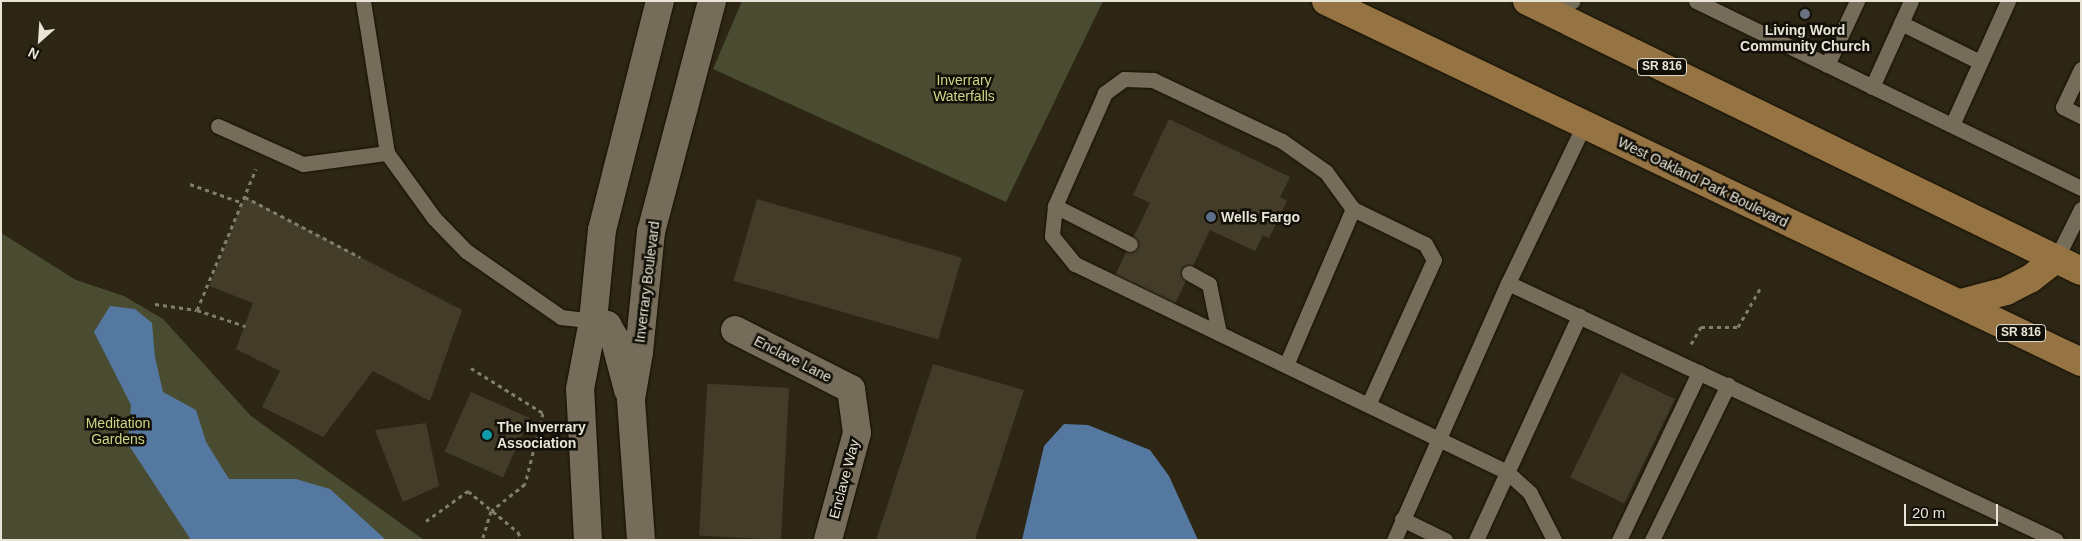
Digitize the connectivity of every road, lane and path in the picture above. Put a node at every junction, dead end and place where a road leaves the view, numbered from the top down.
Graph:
1 (363, 1) edge
2 (660, 1) edge
3 (712, 1) edge
4 (1326, 1) edge
5 (1696, 1) edge
6 (1857, 1) edge
7 (1911, 1) edge
8 (2008, 1) edge
9 (1550, 5) edge
10 (1901, 23) junction
11 (1980, 62) junction
12 (1827, 65) junction
13 (2081, 69) edge
14 (1872, 86) junction
15 (2081, 116) edge
16 (1584, 125) junction
17 (1952, 125) junction
18 (218, 126) dead end
19 (264, 148) junction
20 (387, 153) junction
21 (190, 184) dead end
22 (2081, 188) edge
23 (245, 196) junction
24 (243, 203) junction
25 (1055, 206) junction
26 (2081, 208) edge
27 (1353, 209) junction
28 (1130, 244) dead end
29 (360, 256) dead end
30 (2056, 259) junction
31 (2081, 271) edge
32 (1189, 273) dead end
33 (1508, 283) junction
34 (1761, 288) dead end
35 (155, 304) dead end
36 (1961, 304) junction
37 (197, 310) junction
38 (1579, 316) junction
39 (593, 320) junction
40 (245, 326) dead end
41 (735, 330) dead end
42 (1219, 333) junction
43 (1689, 348) dead end
44 (2081, 362) edge
45 (1286, 365) junction
46 (471, 368) dead end
47 (1699, 372) junction
48 (1728, 384) junction
49 (851, 388) joint
50 (630, 399) junction
51 (1369, 403) junction
52 (1438, 438) junction
53 (1507, 472) junction
54 (491, 511) junction
55 (1402, 519) junction
56 (426, 521) dead end
57 (482, 540) edge
58 (521, 540) edge
59 (588, 540) edge
60 (641, 540) edge
61 (828, 540) edge
62 (1394, 540) edge
63 (1445, 540) edge
64 (1476, 540) edge
65 (1554, 540) edge
66 (1619, 540) edge
67 (1652, 540) edge
68 (2056, 540) edge

1 - 20 lane
2 - 39 street
3 - 50 street, Inverrary Boulevard
4 - 16 main road, West Oakland Park Boulevard / SR 816
5 - 12 lane
6 - 12 lane
7 - 10 lane
8 - 11 lane
9 - 30 main road, SR 816
10 - 11 lane
10 - 14 lane
11 - 17 lane
12 - 14 lane
13 - 15 lane
14 - 17 lane
16 - 33 lane
16 - 36 main road, West Oakland Park Boulevard / SR 816
17 - 22 lane
18 - 19 lane
19 - 20 lane
19 - 23 path
20 - 39 lane
21 - 24 path
23 - 24 path
23 - 29 path
24 - 37 path
25 - 27 lane
25 - 28 lane
25 - 42 lane
26 - 30 lane
27 - 45 lane
27 - 51 lane
30 - 31 main road, SR 816
30 - 36 main road
32 - 42 lane
33 - 38 lane
33 - 52 lane
34 - 43 path
35 - 37 path
36 - 44 main road, West Oakland Park Boulevard / SR 816
37 - 40 path
38 - 47 lane
38 - 53 lane
39 - 50 street
39 - 59 street
41 - 49 street, Enclave Lane
42 - 45 lane
45 - 51 lane
46 - 54 path
47 - 48 lane
47 - 66 lane
48 - 67 lane
48 - 68 lane
49 - 61 street, Enclave Way
50 - 60 street, Inverrary Boulevard
51 - 52 lane
52 - 53 lane
52 - 55 lane
53 - 64 lane
53 - 65 lane
54 - 56 path
54 - 57 path
54 - 58 path
55 - 62 lane
55 - 63 lane

